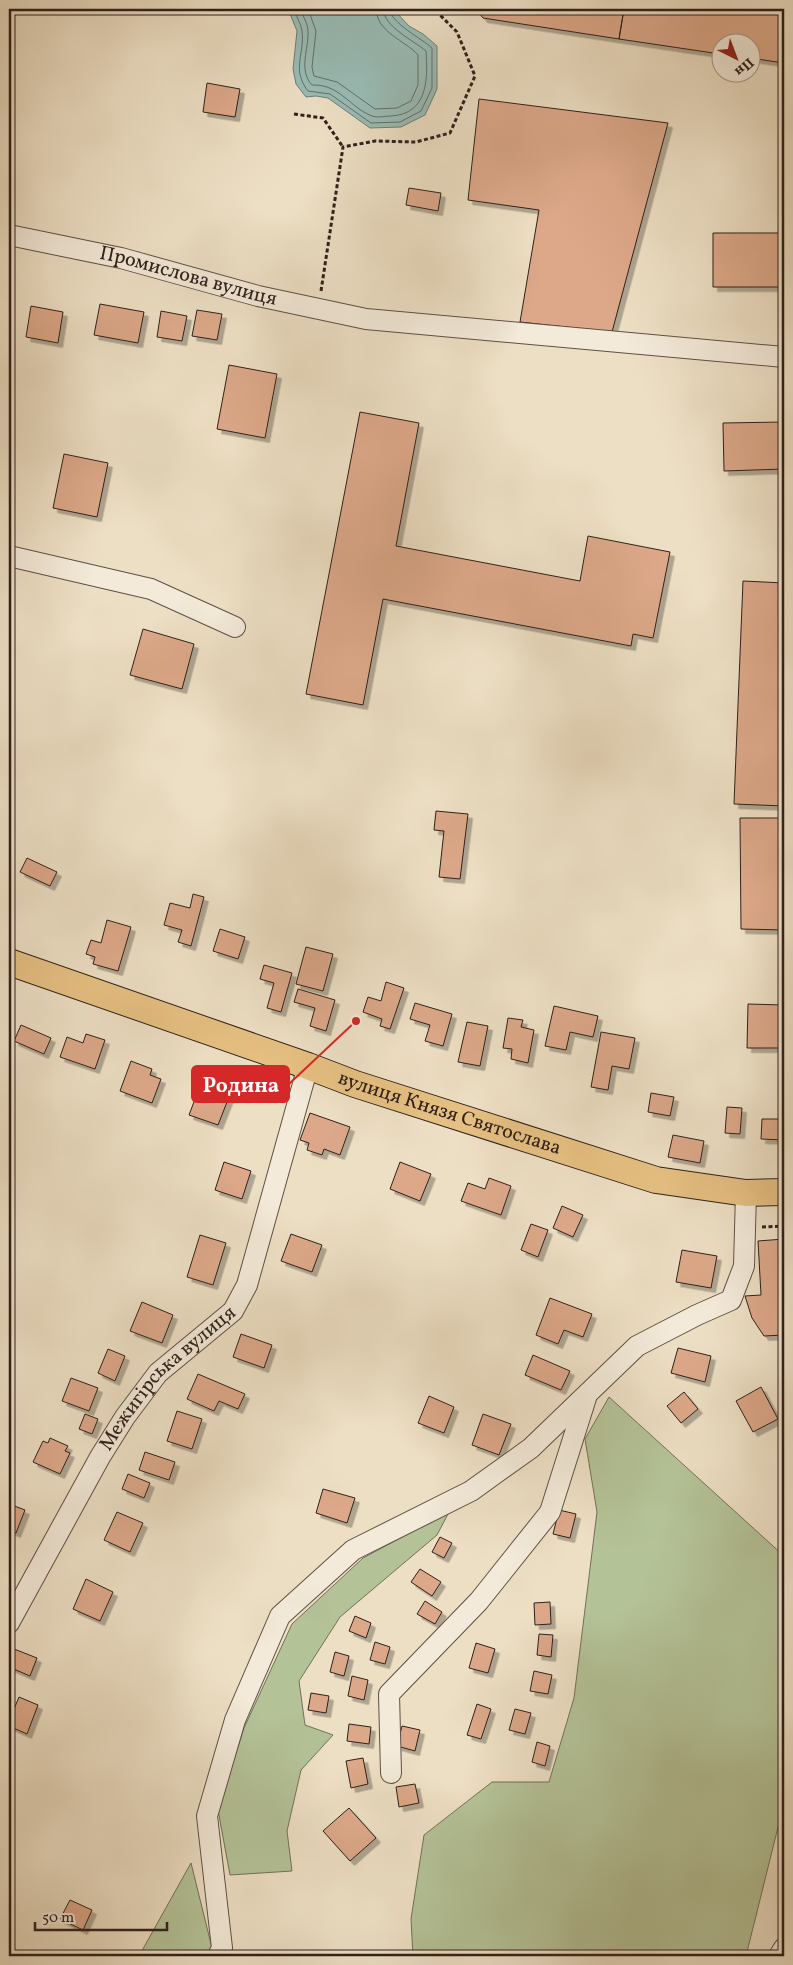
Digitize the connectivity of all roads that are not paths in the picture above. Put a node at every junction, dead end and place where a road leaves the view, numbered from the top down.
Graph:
1 (9, 235) edge
2 (784, 358) edge
3 (9, 556) edge
4 (235, 627) dead end
5 (9, 962) edge
6 (308, 1066) junction
7 (784, 1192) edge
8 (746, 1193) junction
9 (587, 1396) junction
10 (9, 1622) edge
11 (391, 1773) dead end
12 (784, 1948) edge
13 (218, 1956) edge
14 (779, 1956) edge

1 - 2 street, Промислова вулиця
3 - 4 street
5 - 6 main road, вулиця Князя Святослава
6 - 8 main road, вулиця Князя Святослава
6 - 10 street, Межигірська вулиця
7 - 8 main road, вулиця Князя Святослава
8 - 9 street
9 - 11 street
9 - 13 street
12 - 14 street

